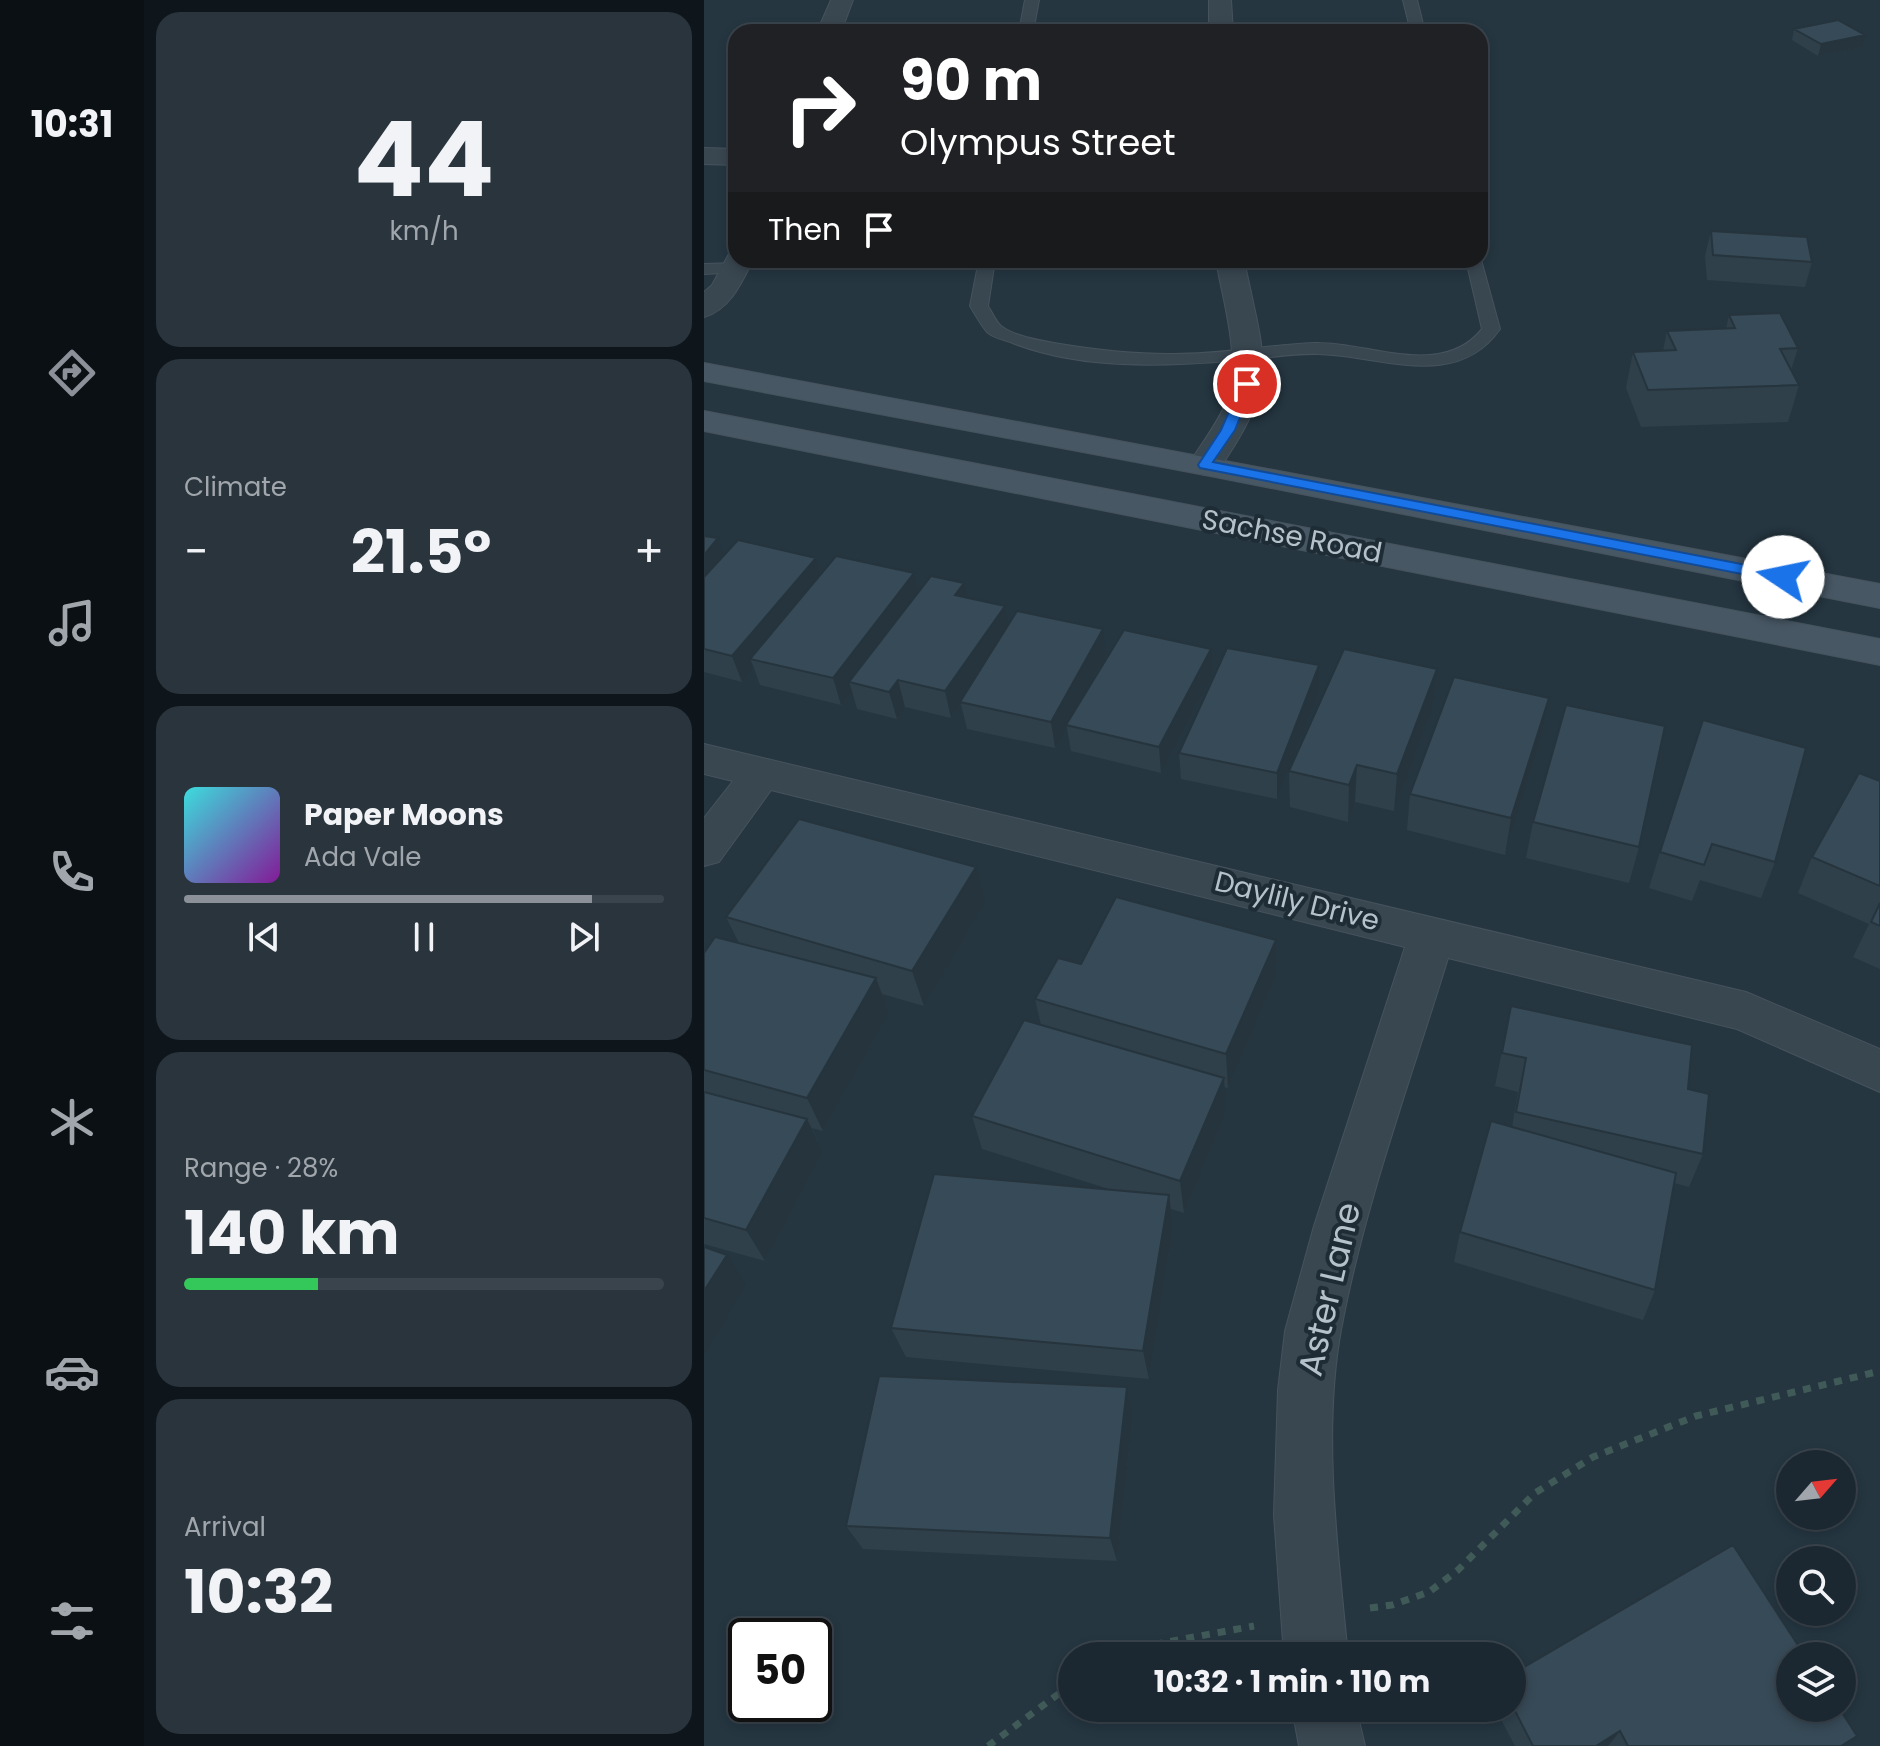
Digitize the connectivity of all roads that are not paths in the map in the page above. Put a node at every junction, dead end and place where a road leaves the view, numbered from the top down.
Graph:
1 (842, 0) edge
2 (1032, 0) edge
3 (1220, 0) edge
4 (1410, 0) edge
5 (832, 24) edge
6 (1028, 24) edge
7 (1221, 24) edge
8 (1416, 24) edge
9 (704, 156) edge
10 (728, 157) edge
11 (728, 265) edge
12 (736, 268) edge
13 (986, 268) edge
14 (1232, 268) edge
15 (1476, 268) edge
16 (704, 269) edge
17 (704, 308) edge
18 (1249, 353) junction
19 (704, 372) edge
20 (704, 421) edge
21 (1205, 465) junction
22 (1880, 596) edge
23 (1880, 652) edge
24 (704, 759) edge
25 (762, 772) junction
26 (704, 850) edge
27 (1432, 934) junction
28 (1880, 1071) edge
29 (1314, 1636) edge
30 (1327, 1722) edge
31 (1332, 1746) edge

1 - 5 street
2 - 6 lane
3 - 7 street
4 - 8 lane
9 - 10 street
11 - 16 lane
12 - 17 street
13 - 18 lane
14 - 18 street
15 - 18 lane
18 - 21 street
19 - 21 main road, Sachse Road
20 - 23 main road, Sachse Road
21 - 22 main road, Sachse Road
24 - 25 street, Daylily Drive
25 - 26 street
25 - 27 street, Daylily Drive
27 - 28 street, Daylily Drive
27 - 29 street, Aster Lane
30 - 31 street

